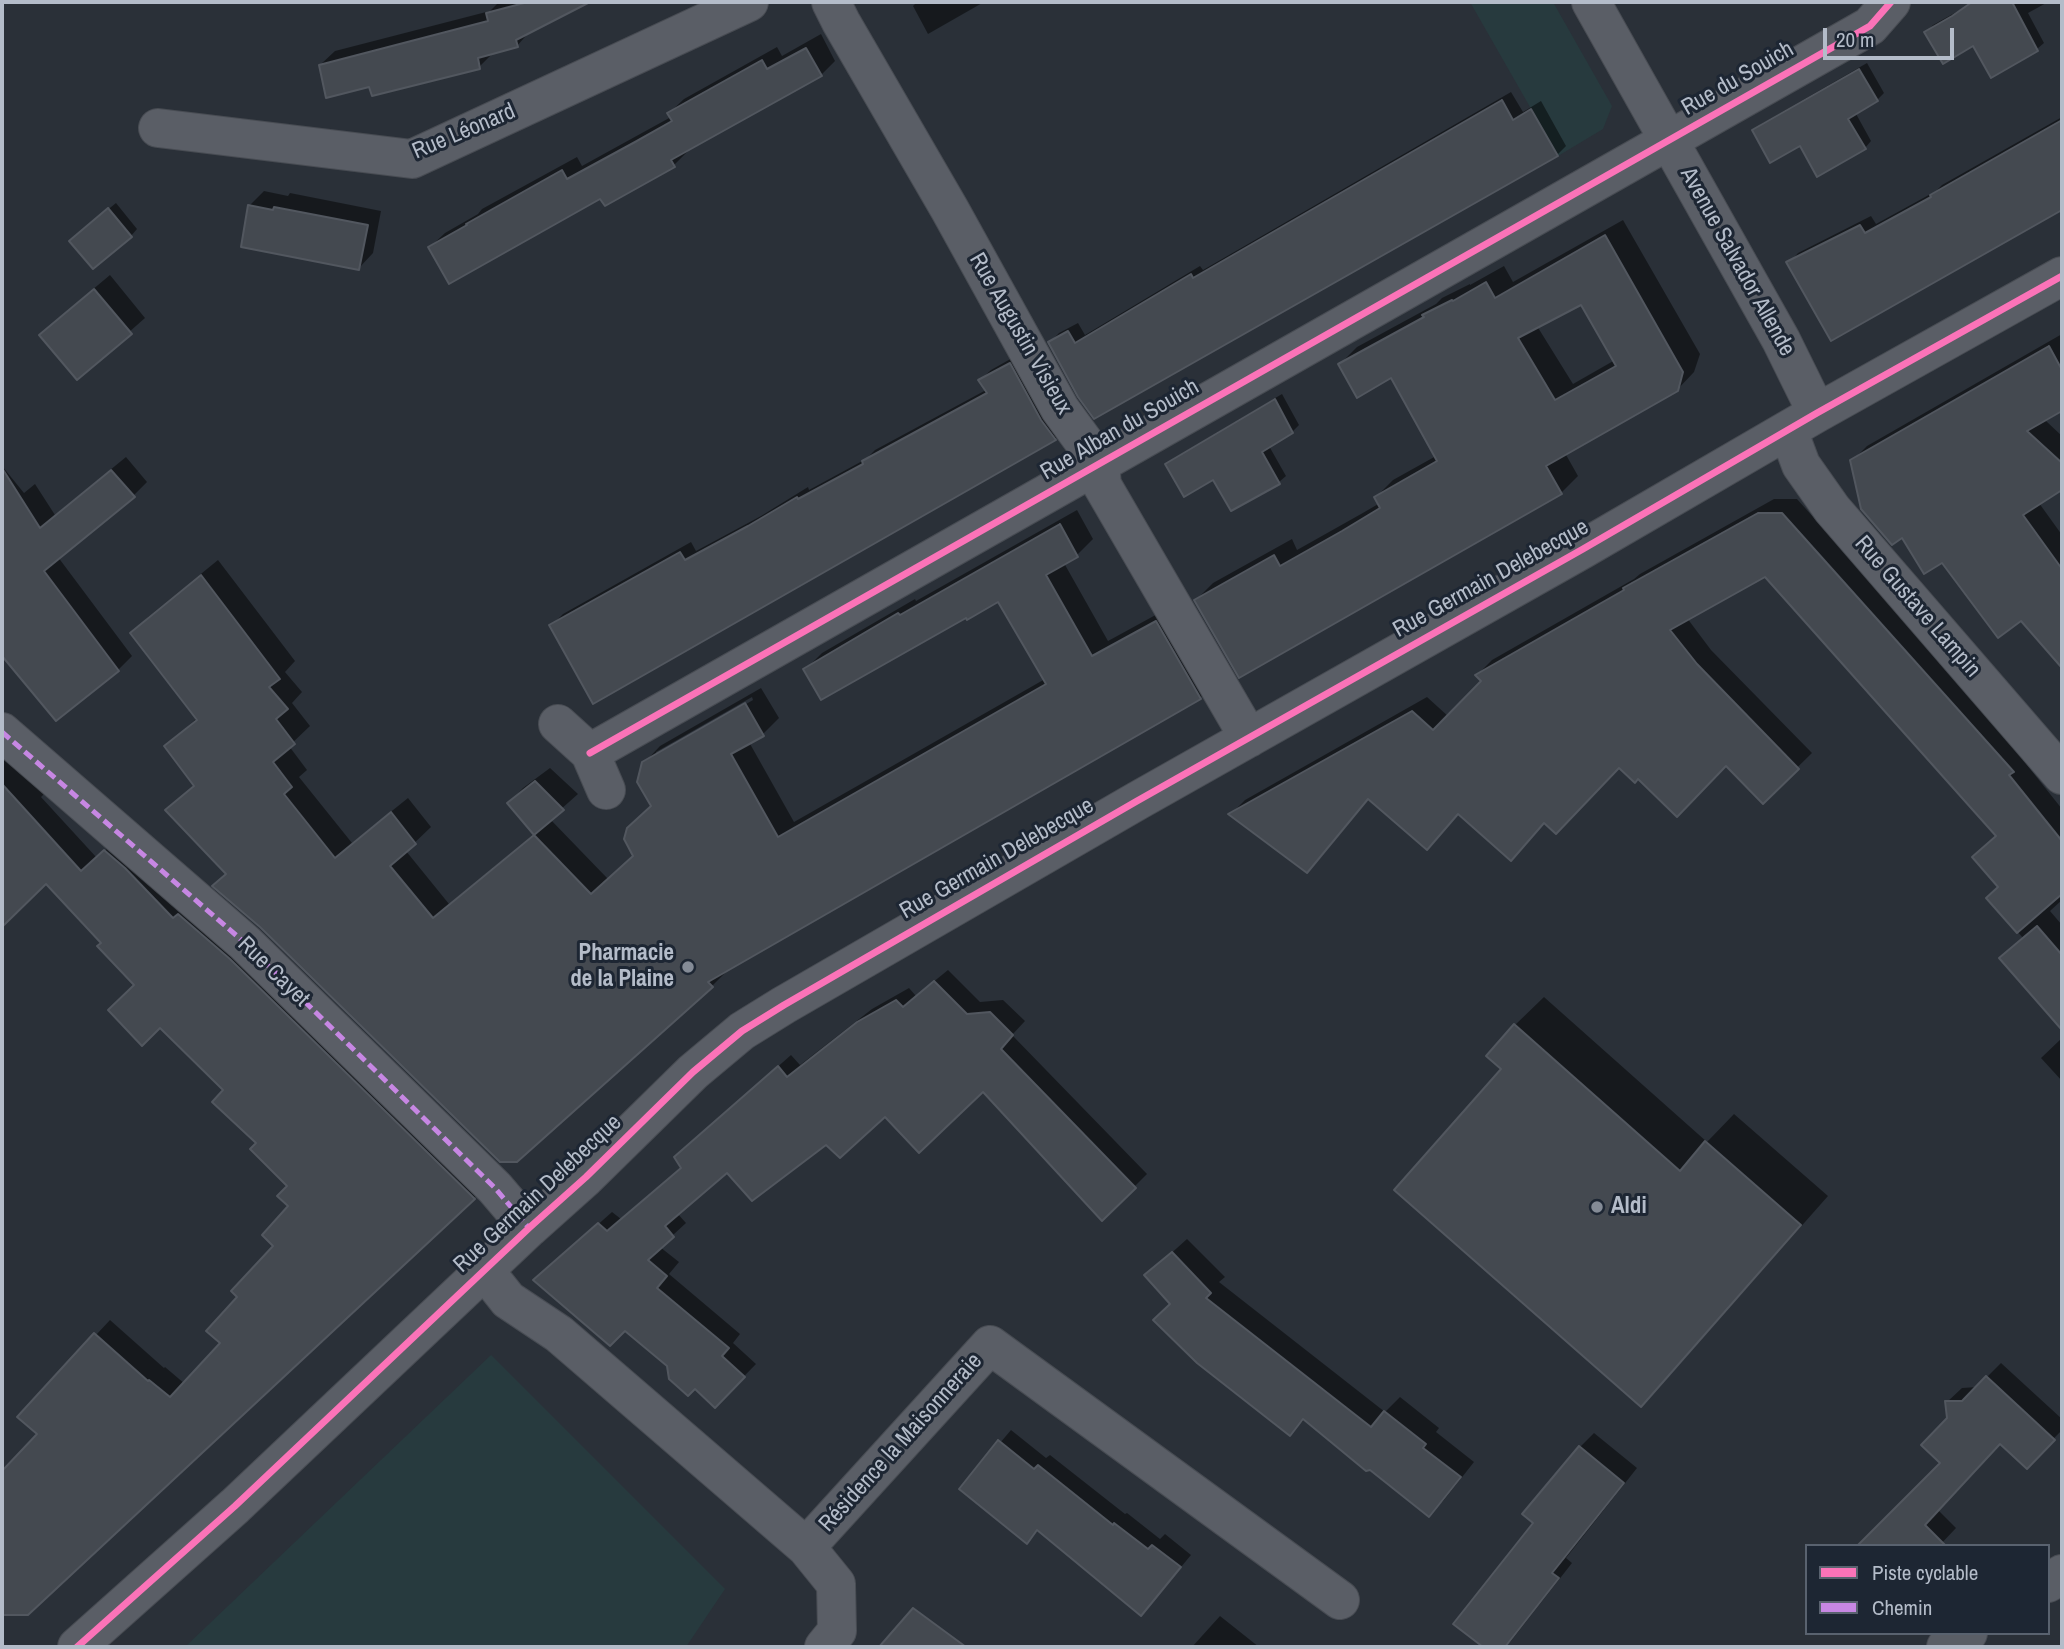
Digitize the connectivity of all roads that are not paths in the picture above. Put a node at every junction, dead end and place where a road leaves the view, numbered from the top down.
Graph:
1 (750, 2) edge
2 (831, 2) edge
3 (1591, 2) edge
4 (1891, 2) edge
5 (158, 128) dead end
6 (1670, 140) junction
7 (2062, 276) edge
8 (1802, 422) junction
9 (1100, 464) junction
10 (558, 724) dead end
11 (2, 732) edge
12 (1249, 738) junction
13 (590, 753) junction
14 (2062, 775) edge
15 (606, 790) dead end
16 (529, 1228) junction
17 (485, 1271) junction
18 (806, 1547) junction
19 (1340, 1600) dead end
20 (1965, 1635) edge
21 (77, 1647) edge
22 (824, 1647) edge
23 (1946, 1647) edge

1 - 5 street, Rue Léonard
2 - 9 street, Rue Augustin Visieux
3 - 6 street, Avenue Salvador Allende
4 - 6 street, Rue du Souich
6 - 8 street, Avenue Salvador Allende
6 - 9 street, Rue Alban du Souich
7 - 8 street, Rue Germain Delebecque
8 - 12 street, Rue Germain Delebecque
8 - 14 street, Rue Gustave Lampin
9 - 12 street, Rue Augustin Visieux
9 - 13 street, Rue Alban du Souich
10 - 13 street
11 - 16 street, Rue Cayet
12 - 16 street, Rue Germain Delebecque
13 - 15 street
16 - 17 street, Rue Germain Delebecque
17 - 18 street, Résidence la Maisonneraie
17 - 21 street, Rue Germain Delebecque
18 - 19 street, Résidence la Maisonneraie
18 - 22 street
20 - 23 street

